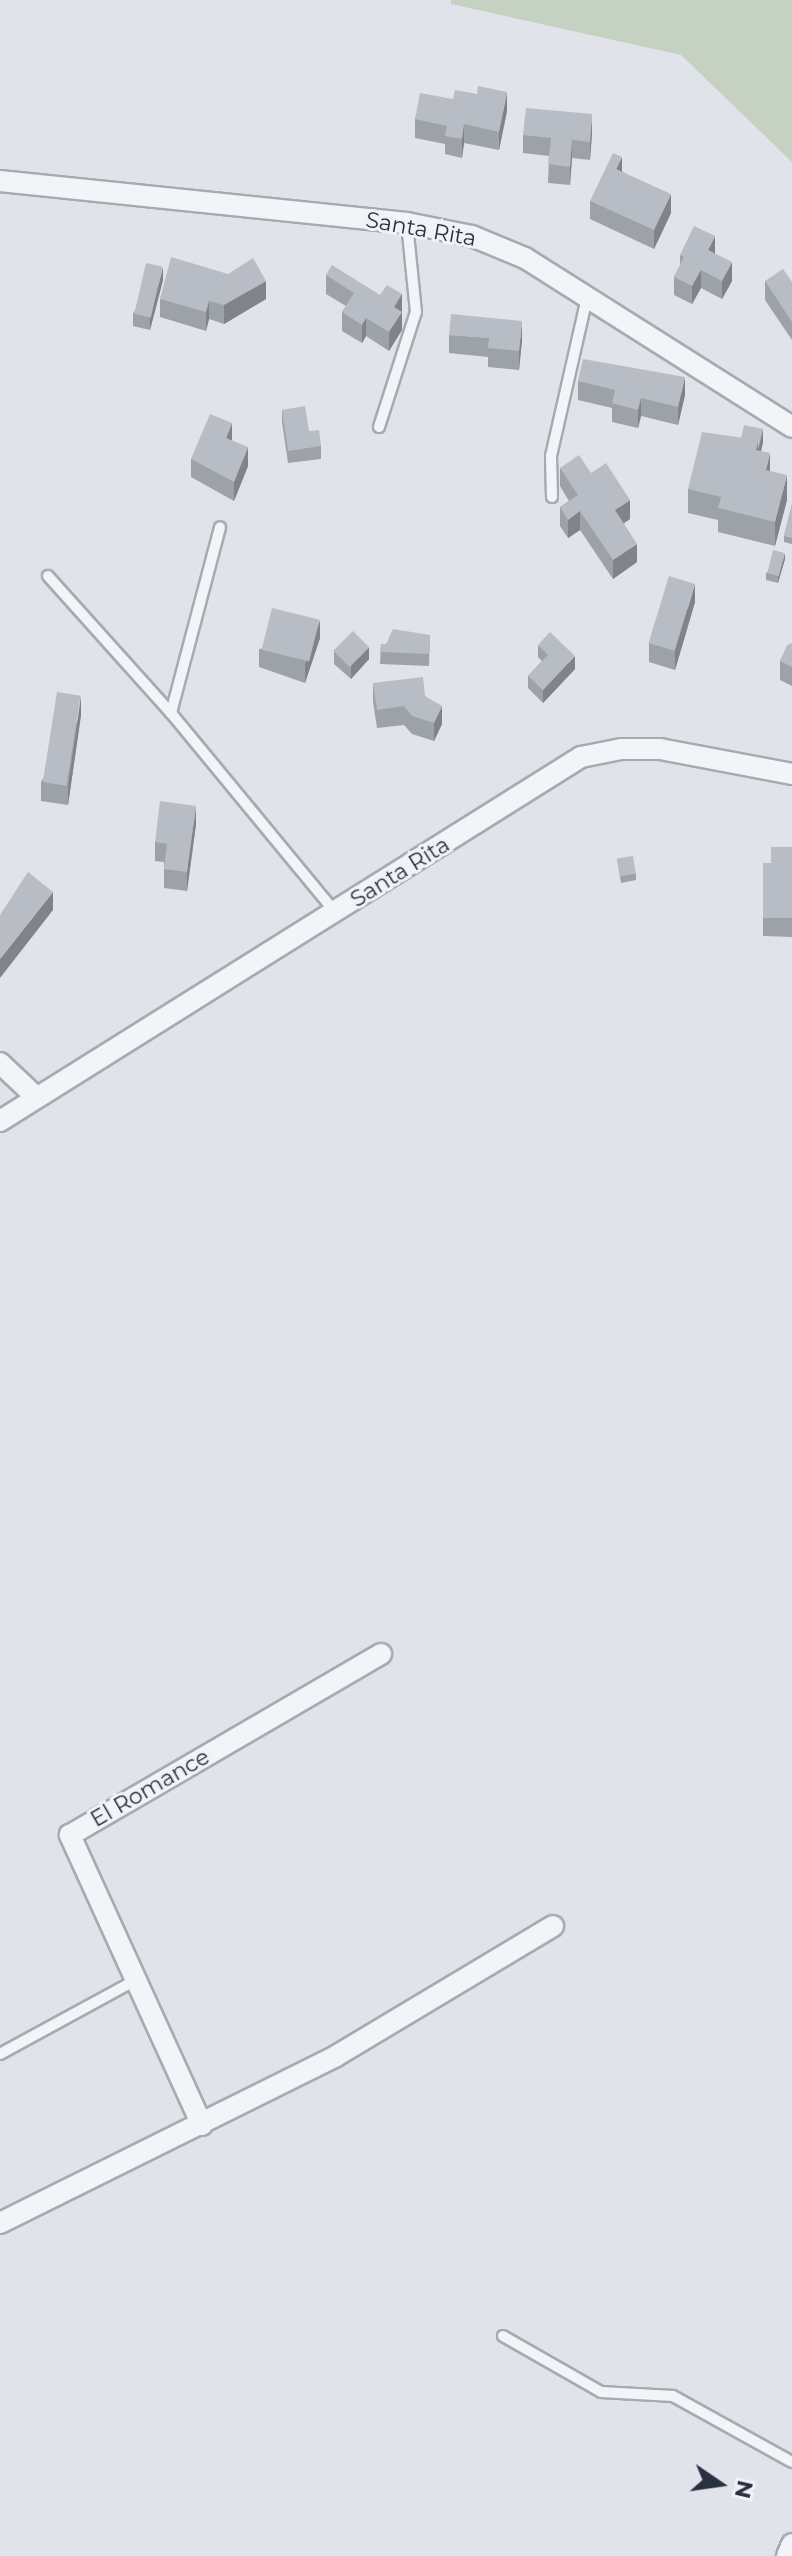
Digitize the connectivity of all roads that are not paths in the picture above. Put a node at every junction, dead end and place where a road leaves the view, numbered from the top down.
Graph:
1 (0, 181) edge
2 (407, 223) junction
3 (587, 296) junction
4 (379, 427) dead end
5 (792, 427) edge
6 (552, 497) dead end
7 (220, 527) dead end
8 (48, 576) dead end
9 (171, 713) junction
10 (792, 774) edge
11 (335, 912) junction
12 (0, 1063) edge
13 (36, 1097) junction
14 (0, 1121) edge
15 (381, 1654) dead end
16 (553, 1926) dead end
17 (136, 1980) junction
18 (0, 2054) edge
19 (202, 2125) junction
20 (0, 2223) edge
21 (503, 2336) dead end
22 (792, 2462) edge
23 (792, 2544) edge
24 (787, 2556) edge

1 - 2 street, Santa Rita
2 - 3 street, Santa Rita
2 - 4 lane
3 - 5 street, Santa Rita
3 - 6 lane
7 - 9 lane
8 - 9 lane
9 - 11 lane
10 - 11 street, Santa Rita
11 - 13 street, Santa Rita
12 - 13 street
13 - 14 street, Santa Rita
15 - 17 street, El Romance
16 - 19 street
17 - 18 lane
17 - 19 street, El Romance
19 - 20 street
21 - 22 lane
23 - 24 street

